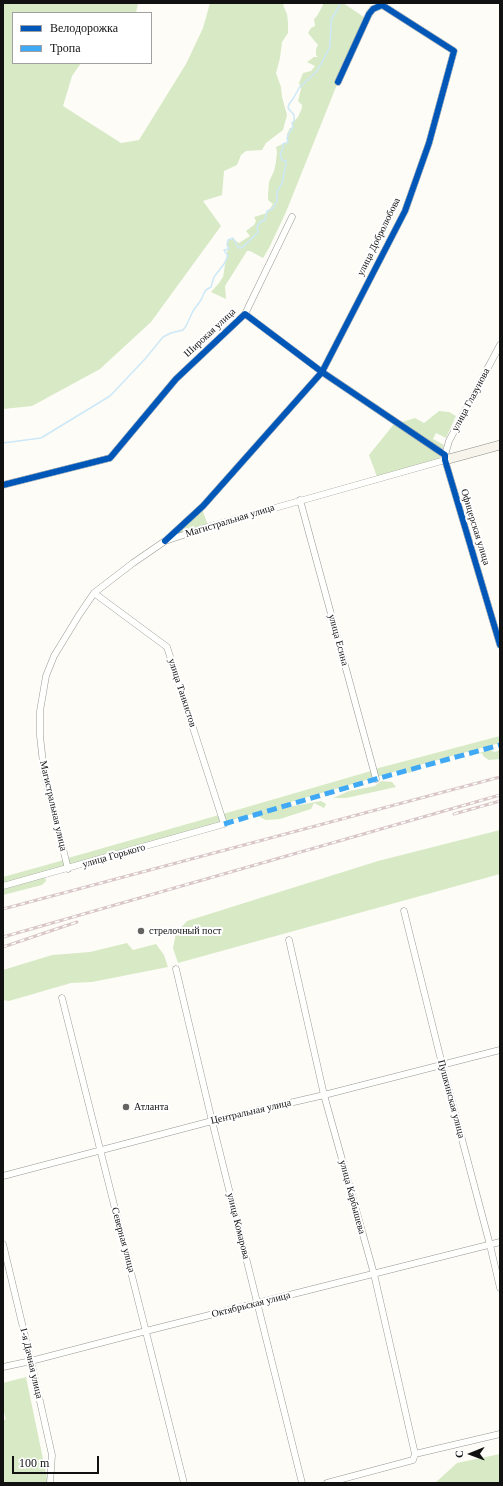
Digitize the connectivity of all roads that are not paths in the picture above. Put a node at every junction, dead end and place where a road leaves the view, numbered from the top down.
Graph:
1 (338, 82) dead end
2 (292, 217) dead end
3 (245, 314) junction
4 (500, 345) edge
5 (322, 372) junction
6 (500, 444) edge
7 (445, 458) junction
8 (3, 485) edge
9 (300, 500) junction
10 (165, 541) junction
11 (94, 593) junction
12 (500, 645) edge
13 (376, 779) dead end
14 (224, 824) joint
15 (68, 869) junction
16 (3, 886) edge
17 (404, 911) dead end
18 (289, 940) dead end
19 (176, 969) dead end
20 (62, 998) dead end
21 (500, 1050) edge
22 (442, 1064) junction
23 (324, 1095) junction
24 (212, 1121) junction
25 (99, 1150) junction
26 (3, 1176) edge
27 (500, 1242) edge
28 (3, 1244) edge
29 (490, 1245) junction
30 (374, 1274) junction
31 (500, 1288) edge
32 (258, 1303) junction
33 (146, 1331) junction
34 (31, 1361) junction
35 (3, 1367) edge
36 (500, 1434) edge
37 (415, 1454) junction
38 (50, 1483) edge
39 (184, 1483) edge
40 (302, 1483) edge
41 (327, 1483) edge

1 - 5 street, улица Добролюбова
2 - 3 street
3 - 5 street, Широкая улица
3 - 8 street, Широкая улица
4 - 7 street, улица Глазунова
5 - 7 street, Широкая улица
5 - 10 street, улица Добролюбова
6 - 7 street, Магистральная улица
7 - 9 street, Магистральная улица
7 - 12 street, Офицерская улица
9 - 10 street, Магистральная улица
9 - 13 street, улица Есина
10 - 11 street, Магистральная улица
11 - 14 street, улица Танкистов
11 - 15 street, Магистральная улица
14 - 15 street, улица Горького
15 - 16 street, улица Горького
17 - 22 street, Пушкинская улица
18 - 23 street, улица Карбышева
19 - 24 street, улица Комарова
20 - 25 street, Северная улица
21 - 22 street, Центральная улица
22 - 23 street, Центральная улица
22 - 29 street, Пушкинская улица
23 - 24 street, Центральная улица
23 - 30 street, улица Карбышева
24 - 25 street, Центральная улица
24 - 32 street, улица Комарова
25 - 26 street, Центральная улица
25 - 33 street, Северная улица
27 - 29 street, Октябрьская улица
28 - 34 street, 1-я Дачная улица
29 - 30 street, Октябрьская улица
29 - 31 street, Пушкинская улица
30 - 32 street, Октябрьская улица
30 - 37 street, улица Карбышева
32 - 33 street, Октябрьская улица
32 - 40 street, улица Комарова
33 - 34 street, Октябрьская улица
33 - 39 street, Северная улица
34 - 35 street, Октябрьская улица
34 - 38 street, 1-я Дачная улица
36 - 37 street
37 - 41 street

